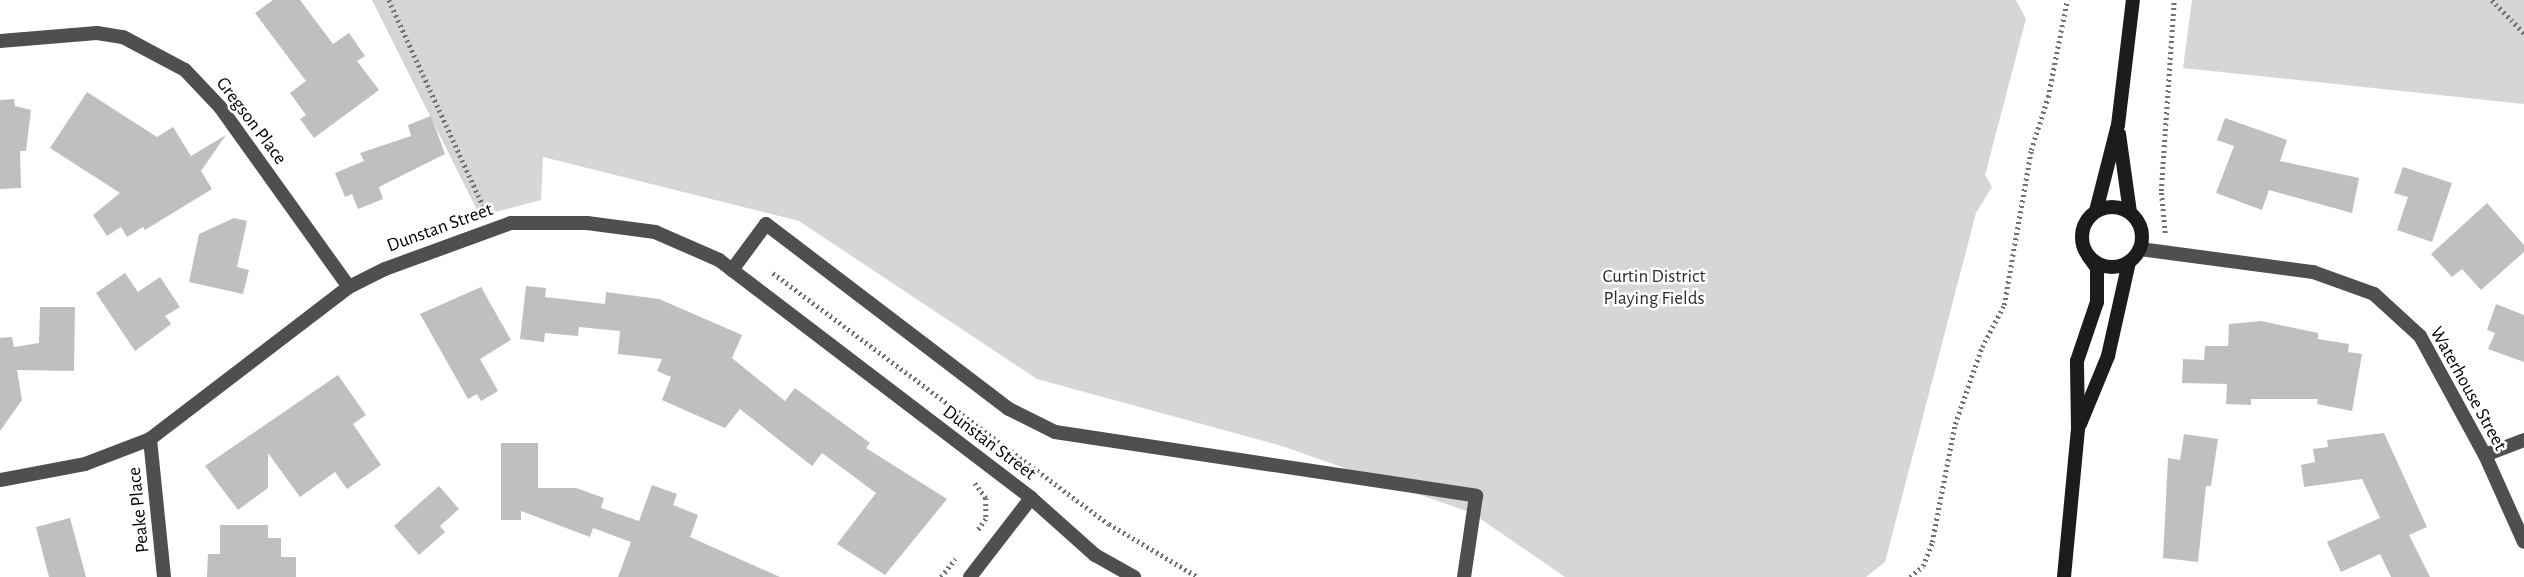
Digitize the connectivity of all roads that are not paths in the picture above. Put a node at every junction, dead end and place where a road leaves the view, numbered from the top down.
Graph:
1 (2133, 0) edge
2 (0, 41) edge
3 (2118, 125) junction
4 (2096, 211) junction
5 (2130, 212) junction
6 (2140, 249) junction
7 (2090, 257) junction
8 (2129, 262) junction
9 (732, 270) junction
10 (349, 288) junction
11 (2078, 428) junction
12 (150, 439) junction
13 (2524, 440) edge
14 (2484, 455) junction
15 (0, 480) edge
16 (1031, 498) junction
17 (2524, 542) edge
18 (164, 577) edge
19 (970, 577) edge
20 (1134, 577) edge
21 (1464, 577) edge
22 (2064, 577) edge

1 - 3 main road
2 - 10 street, Gregson Place
3 - 4 main road
3 - 5 main road
4 - 5 main road
4 - 7 main road
5 - 6 main road
6 - 8 main road
6 - 14 street, Waterhouse Street
7 - 8 main road
7 - 11 main road
8 - 11 main road
9 - 10 street, Dunstan Street
9 - 16 street, Dunstan Street
9 - 21 street
10 - 12 street, Dunstan Street
11 - 22 main road
12 - 15 street, Dunstan Street
12 - 18 street, Peake Place
13 - 14 street
14 - 17 street, Waterhouse Street
16 - 19 street
16 - 20 street, Dunstan Street

